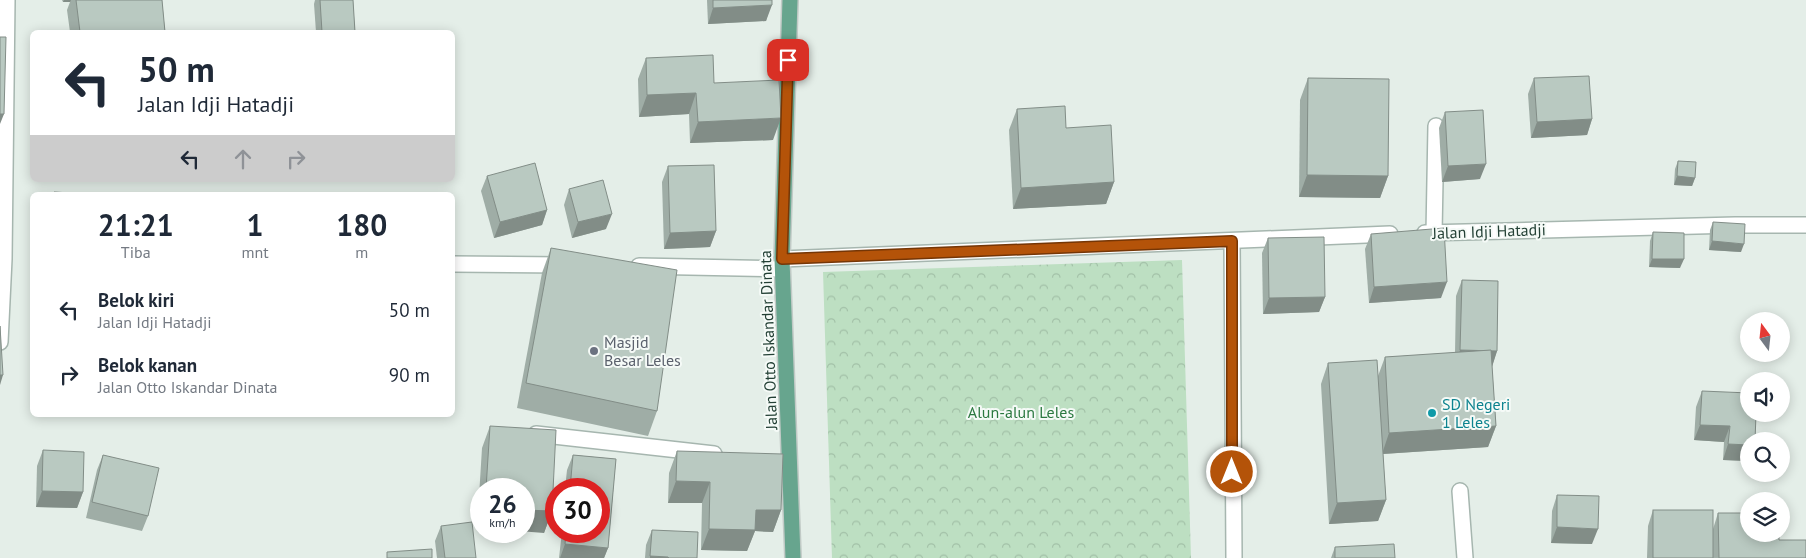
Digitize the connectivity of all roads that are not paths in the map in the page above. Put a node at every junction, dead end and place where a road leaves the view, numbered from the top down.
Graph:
1 (6, 0) edge
2 (790, 0) edge
3 (1436, 126) dead end
4 (1806, 225) edge
5 (1434, 232) junction
6 (1232, 241) junction
7 (2, 260) edge
8 (455, 264) edge
9 (782, 264) junction
10 (576, 265) edge
11 (625, 266) edge
12 (0, 342) edge
13 (526, 432) edge
14 (732, 458) edge
15 (771, 464) edge
16 (790, 467) junction
17 (1460, 491) dead end
18 (793, 558) edge
19 (1234, 558) edge
20 (1465, 558) edge

1 - 7 street
2 - 9 main road, Jalan Otto Iskandar Dinata
3 - 5 street
4 - 5 street, Jalan Idji Hatadji
5 - 6 street, Jalan Idji Hatadji
6 - 9 street, Jalan Idji Hatadji
6 - 19 street
7 - 12 street
8 - 10 street
9 - 11 street, Jalan Idji Hatadji
9 - 16 main road, Jalan Otto Iskandar Dinata
13 - 14 street
15 - 16 street
16 - 18 main road, Jalan Otto Iskandar Dinata
17 - 20 street

